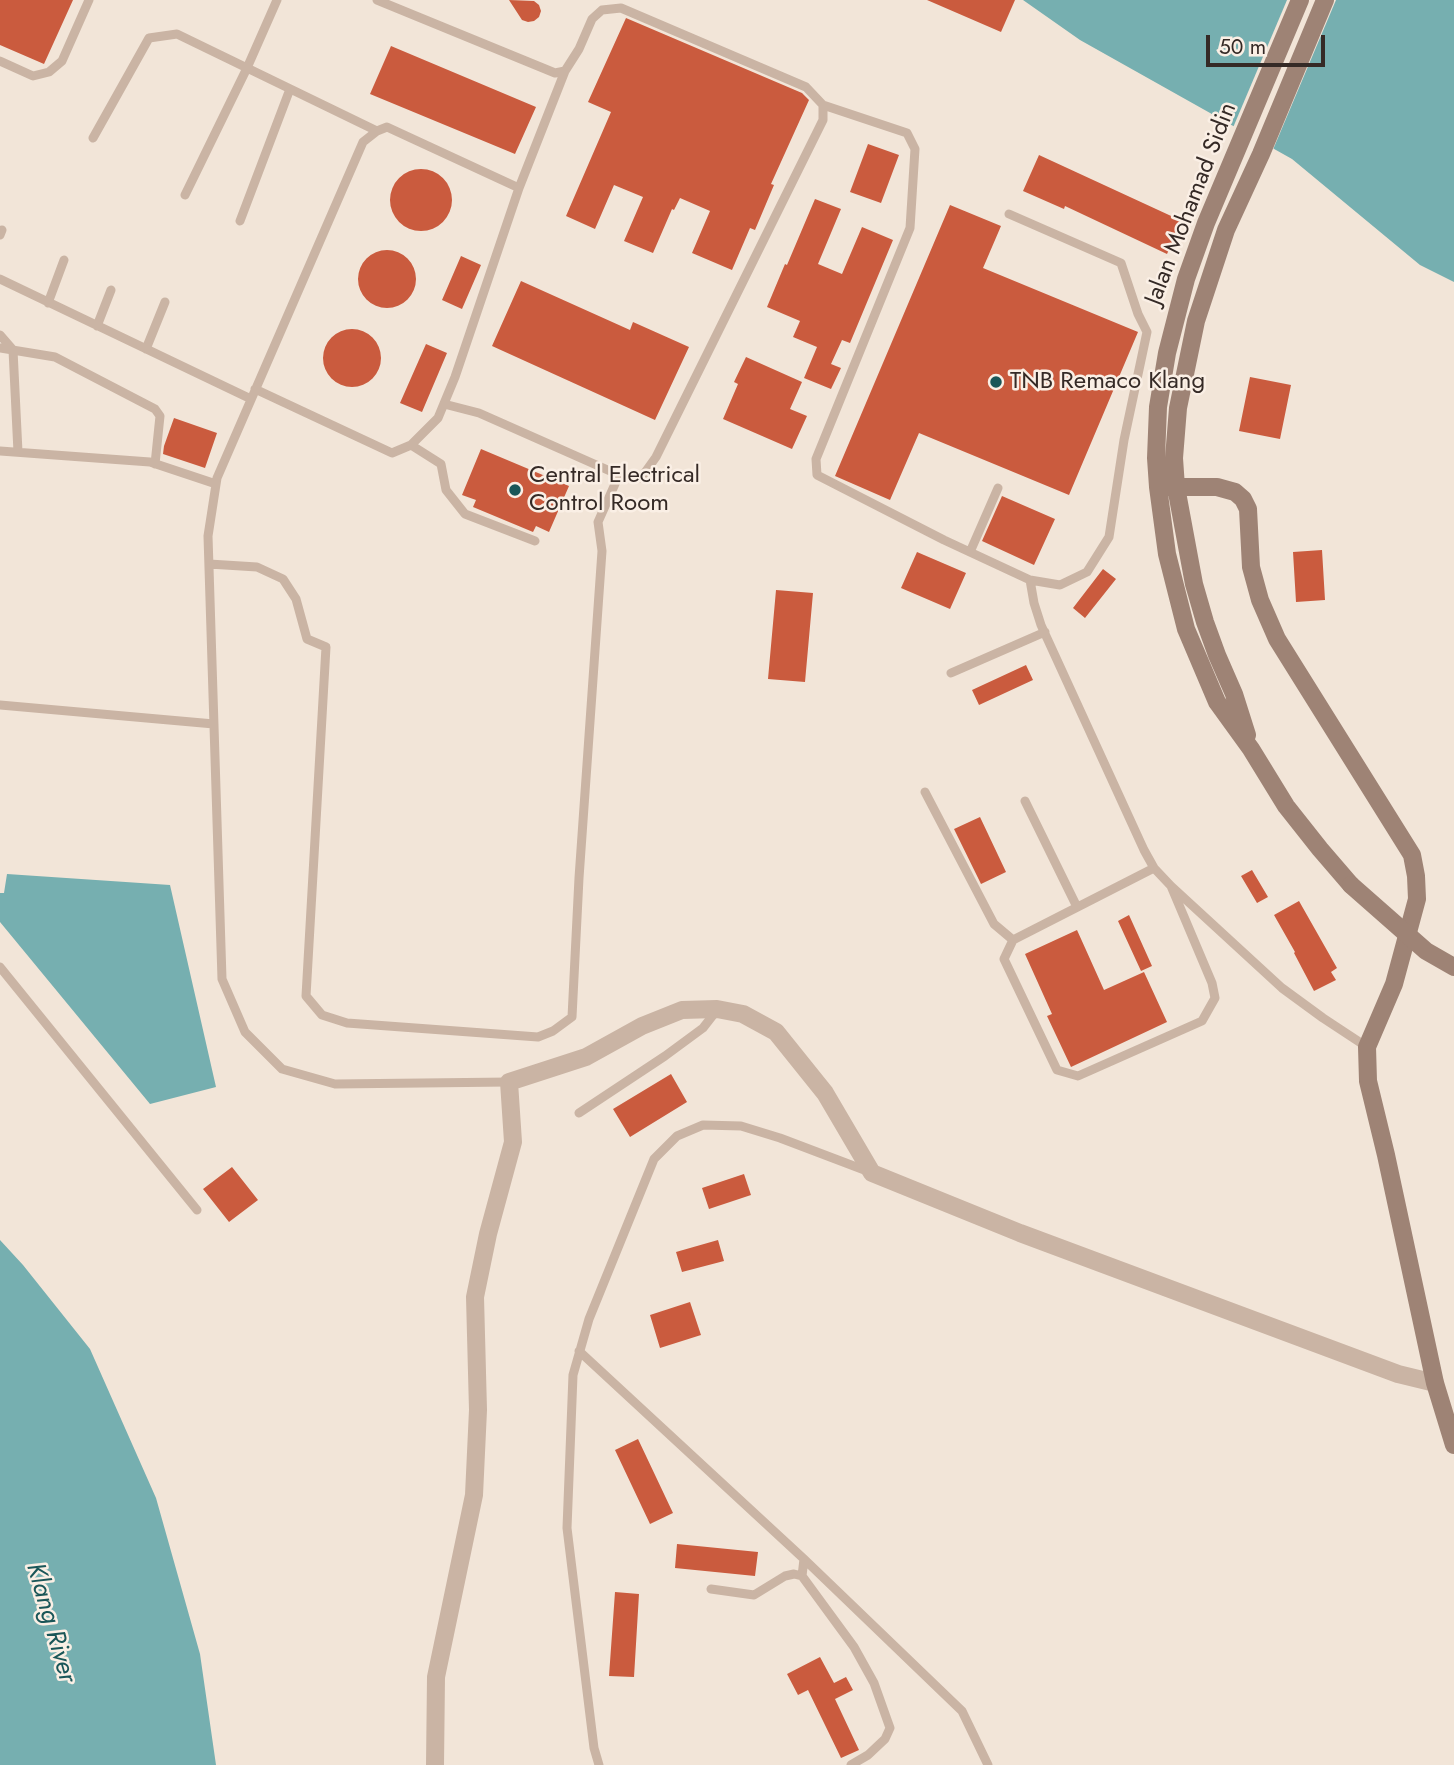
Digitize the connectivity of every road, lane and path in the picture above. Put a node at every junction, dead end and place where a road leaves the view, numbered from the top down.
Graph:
1 (89, 0) edge
2 (278, 0) edge
3 (377, 0) edge
4 (1300, 0) edge
5 (1325, 0) edge
6 (0, 61) edge
7 (247, 68) junction
8 (565, 71) junction
9 (290, 89) junction
10 (823, 105) junction
11 (377, 131) junction
12 (93, 138) dead end
13 (520, 188) junction
14 (186, 195) dead end
15 (1009, 214) dead end
16 (240, 221) dead end
17 (64, 260) dead end
18 (0, 279) edge
19 (111, 290) dead end
20 (165, 302) dead end
21 (48, 303) junction
22 (97, 326) junction
23 (0, 335) edge
24 (0, 348) edge
25 (13, 349) junction
26 (146, 349) junction
27 (253, 394) junction
28 (444, 404) junction
29 (411, 445) junction
30 (0, 451) edge
31 (18, 452) junction
32 (155, 464) junction
33 (619, 475) junction
34 (216, 484) junction
35 (1158, 487) junction
36 (1177, 487) junction
37 (998, 488) dead end
38 (535, 541) dead end
39 (970, 552) junction
40 (209, 564) junction
41 (1030, 580) junction
42 (1045, 632) junction
43 (951, 673) dead end
44 (0, 705) edge
45 (214, 724) junction
46 (1251, 749) junction
47 (925, 792) dead end
48 (1025, 801) dead end
49 (1154, 868) junction
50 (1171, 886) junction
51 (1077, 907) junction
52 (1013, 940) junction
53 (0, 967) edge
54 (1454, 967) edge
55 (717, 1009) junction
56 (1367, 1046) junction
57 (509, 1082) junction
58 (579, 1113) dead end
59 (873, 1173) junction
60 (197, 1210) dead end
61 (579, 1350) junction
62 (1436, 1383) junction
63 (1454, 1445) edge
64 (804, 1559) junction
65 (802, 1576) junction
66 (711, 1589) dead end
67 (435, 1765) edge
68 (599, 1765) edge
69 (851, 1765) edge
70 (988, 1765) edge

1 - 6 lane
2 - 7 lane
3 - 8 lane
4 - 35 main road, Jalan Mohamad Sidin
5 - 36 main road, Jalan Mohamad Sidin
7 - 9 lane
7 - 12 lane
7 - 14 lane
8 - 10 lane
8 - 13 lane
9 - 11 lane
9 - 16 lane
10 - 33 lane
10 - 39 lane
11 - 13 lane
11 - 27 lane
13 - 28 lane
15 - 41 lane
17 - 21 lane
18 - 21 lane
19 - 22 lane
20 - 26 lane
21 - 22 lane
22 - 26 lane
23 - 25 lane
24 - 25 lane
25 - 31 lane
25 - 32 lane
26 - 27 lane
27 - 29 lane
27 - 34 lane
28 - 29 lane
28 - 33 lane
29 - 38 lane
30 - 31 lane
31 - 32 lane
32 - 34 lane
33 - 40 lane
34 - 40 lane
35 - 36 main road
35 - 46 main road, Jalan Mohamad Sidin
36 - 46 main road, Jalan Mohamad Sidin
36 - 56 main road
37 - 39 lane
39 - 41 lane
40 - 45 lane
41 - 42 lane
42 - 43 lane
42 - 49 lane
44 - 45 lane
45 - 57 lane
46 - 54 main road, Jalan Mohamad Sidin, bridge
47 - 52 lane
48 - 51 lane
49 - 50 lane
49 - 51 lane
50 - 52 lane
50 - 56 lane
51 - 52 lane
53 - 60 lane
55 - 57 street
55 - 58 lane
55 - 59 street
56 - 62 main road
57 - 67 street
59 - 61 lane
59 - 62 street
61 - 64 lane
61 - 68 lane
62 - 63 main road
64 - 65 lane
64 - 70 lane
65 - 66 lane
65 - 69 lane

